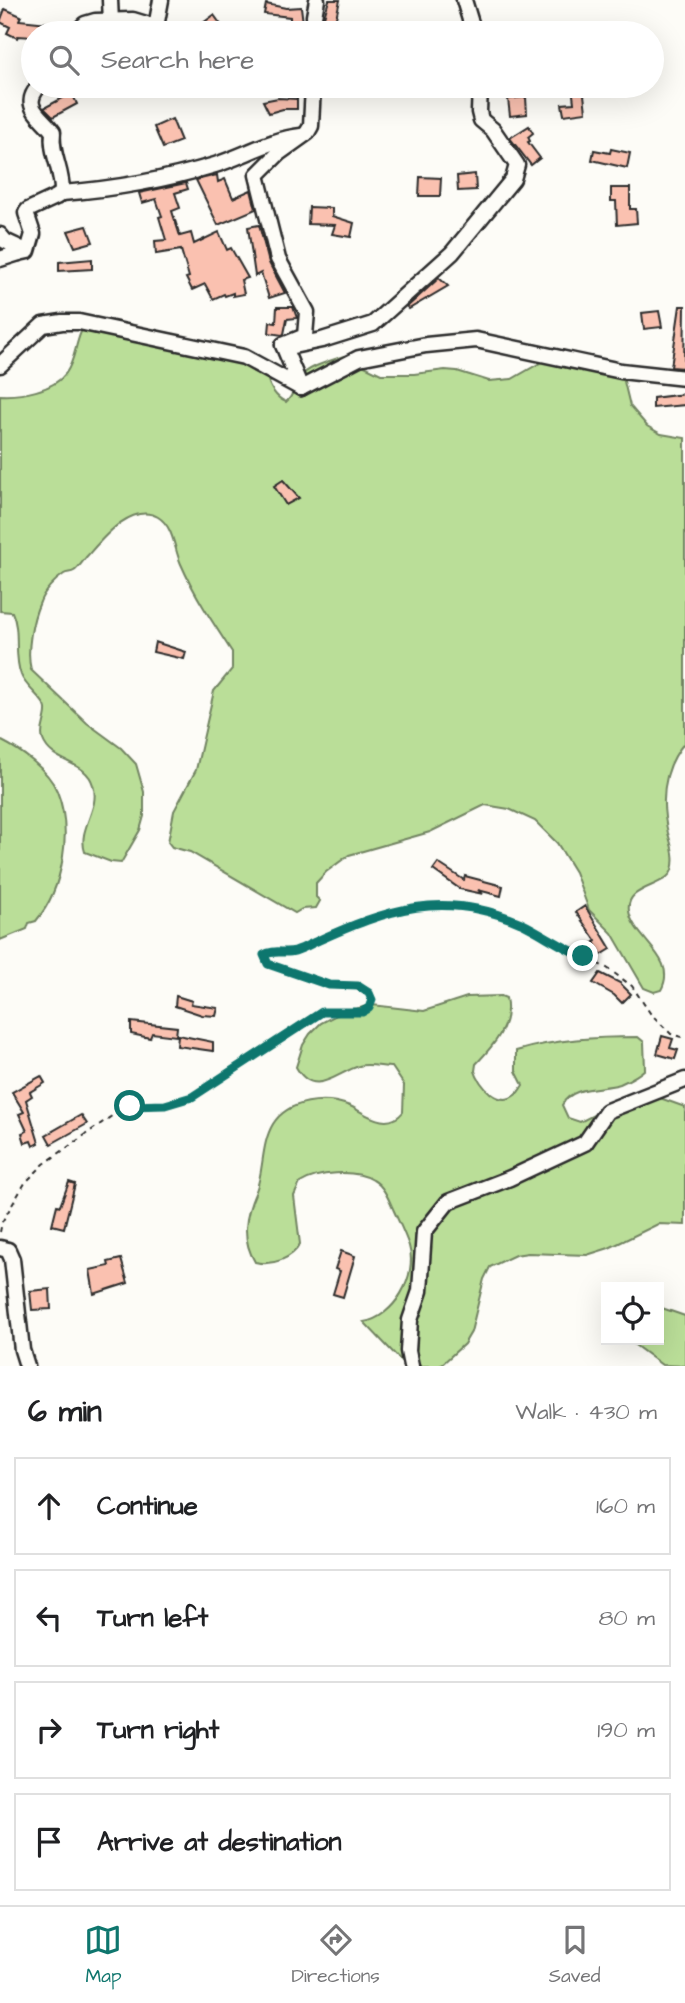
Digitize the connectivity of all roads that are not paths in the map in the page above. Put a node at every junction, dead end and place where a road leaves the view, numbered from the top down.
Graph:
1 (110, 0) edge
2 (161, 0) edge
3 (317, 0) edge
4 (464, 0) edge
5 (111, 21) edge
6 (115, 21) edge
7 (136, 21) edge
8 (157, 21) edge
9 (314, 21) edge
10 (470, 21) edge
11 (31, 98) edge
12 (312, 98) edge
13 (480, 98) edge
14 (303, 136) junction
15 (62, 192) junction
16 (0, 235) edge
17 (19, 253) junction
18 (0, 259) edge
19 (283, 345) junction
20 (0, 365) edge
21 (685, 378) edge
22 (300, 388) junction
23 (685, 1080) edge
24 (0, 1248) edge
25 (27, 1366) edge
26 (411, 1366) edge

1 - 5 street
2 - 8 street
3 - 9 street
4 - 10 street
6 - 7 street
11 - 15 street
12 - 14 street
13 - 19 street
14 - 15 street
14 - 19 street
15 - 17 street
16 - 17 street
17 - 18 street
19 - 22 street
20 - 22 street
21 - 22 street
23 - 26 street
24 - 25 street

